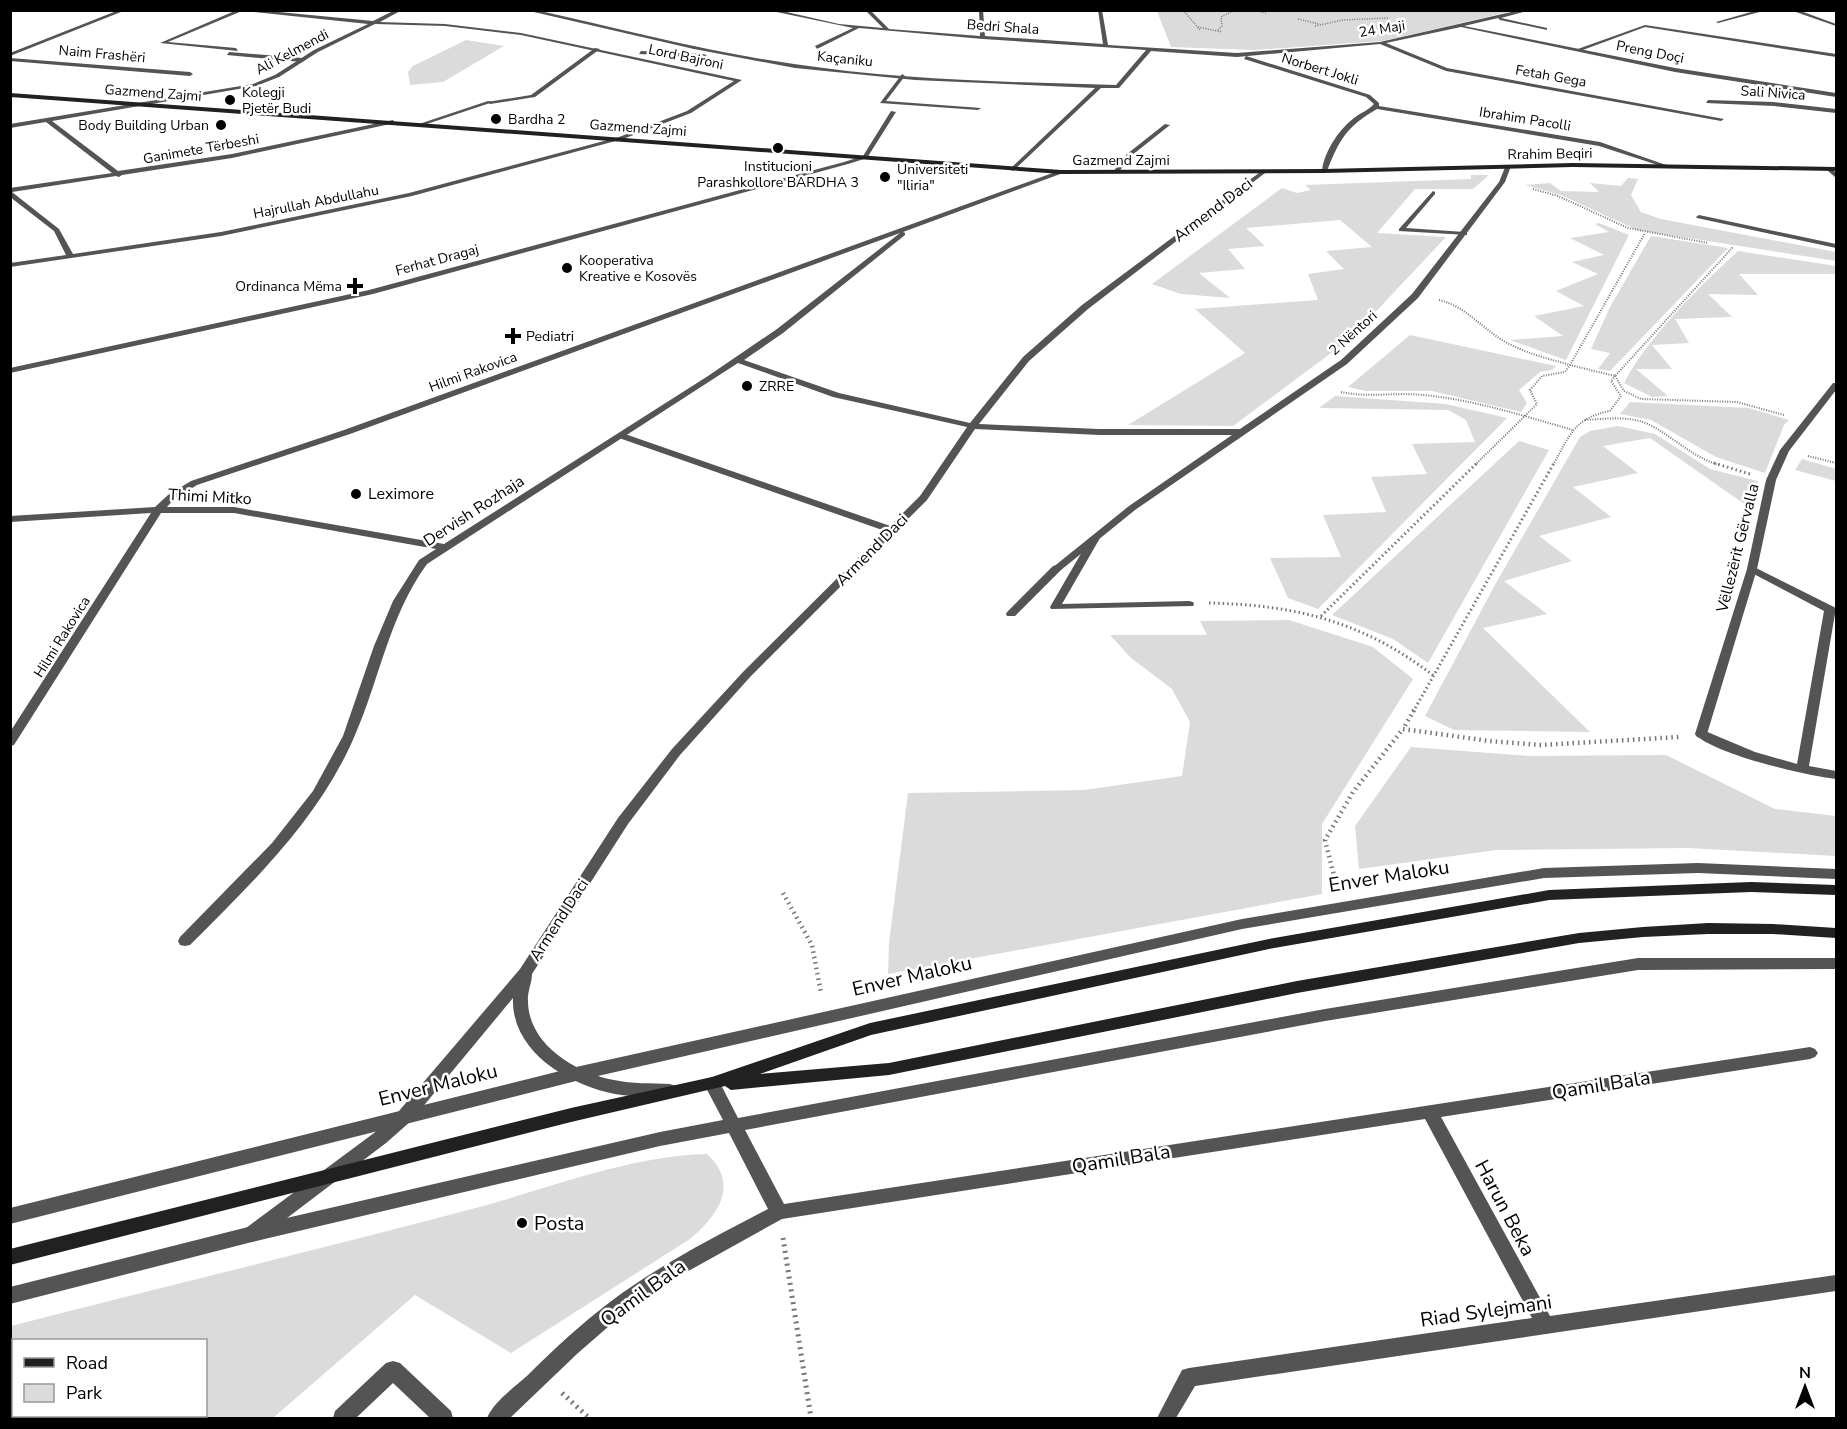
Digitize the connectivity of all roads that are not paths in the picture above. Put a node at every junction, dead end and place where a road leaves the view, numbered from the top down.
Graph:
1 (124, 10) edge
2 (400, 10) edge
3 (527, 10) edge
4 (769, 10) edge
5 (867, 10) edge
6 (981, 10) edge
7 (1100, 10) edge
8 (1529, 10) edge
9 (1764, 10) edge
10 (1792, 10) edge
11 (239, 11) edge
12 (1496, 18) junction
13 (1718, 22) dead end
14 (378, 23) junction
15 (1836, 25) edge
16 (858, 27) junction
17 (1461, 27) junction
18 (1545, 29) dead end
19 (888, 30) junction
20 (983, 38) junction
21 (1380, 43) junction
22 (817, 47) dead end
23 (1106, 47) junction
24 (236, 50) dead end
25 (600, 50) junction
26 (1149, 50) junction
27 (1578, 50) junction
28 (229, 54) dead end
29 (1237, 55) junction
30 (1836, 56) edge
31 (10, 57) edge
32 (753, 59) junction
33 (302, 60) junction
34 (190, 74) dead end
35 (902, 76) junction
36 (1100, 86) junction
37 (10, 95) edge
38 (1836, 95) edge
39 (1708, 102) dead end
40 (143, 105) junction
41 (1377, 107) junction
42 (978, 108) dead end
43 (1836, 111) edge
44 (893, 112) dead end
45 (1721, 119) dead end
46 (47, 120) junction
47 (393, 122) junction
48 (422, 124) junction
49 (1167, 125) dead end
50 (10, 126) edge
51 (621, 138) junction
52 (865, 157) junction
53 (1508, 166) junction
54 (1666, 166) junction
55 (1013, 169) junction
56 (1833, 169) edge
57 (1324, 171) junction
58 (1061, 172) junction
59 (1116, 172) junction
60 (1263, 172) junction
61 (119, 175) junction
62 (1836, 176) edge
63 (10, 191) edge
64 (1433, 193) dead end
65 (1699, 217) dead end
66 (914, 226) junction
67 (1465, 234) junction
68 (1836, 246) edge
69 (70, 255) junction
70 (10, 265) edge
71 (737, 360) junction
72 (10, 371) edge
73 (1836, 385) edge
74 (972, 426) junction
75 (1242, 432) junction
76 (622, 436) junction
77 (158, 510) junction
78 (10, 519) edge
79 (892, 530) junction
80 (1095, 538) junction
81 (442, 547) junction
82 (1752, 569) junction
83 (1189, 604) road end
84 (1833, 610) edge
85 (1011, 614) dead end
86 (10, 742) edge
87 (1802, 769) junction
88 (1836, 775) edge
89 (1836, 874) edge
90 (1836, 890) edge
91 (1836, 933) edge
92 (185, 941) dead end
93 (1836, 964) edge
94 (525, 973) junction
95 (1810, 1053) dead end
96 (576, 1074) junction
97 (712, 1084) junction
98 (681, 1091) junction
99 (1429, 1111) junction
100 (405, 1116) junction
101 (733, 1126) junction
102 (329, 1177) junction
103 (779, 1212) junction
104 (10, 1216) edge
105 (252, 1234) junction
106 (10, 1257) edge
107 (1836, 1283) edge
108 (10, 1296) edge
109 (1545, 1325) junction
110 (342, 1419) edge
111 (444, 1419) edge
112 (497, 1419) edge
113 (1166, 1419) edge

1 - 31 street, Naim Frashëri
2 - 14 street, Ali Kelmendi
3 - 32 street, Kaçaniku
4 - 16 street, Bedri Shala
5 - 19 street
6 - 20 street
7 - 23 street
8 - 12 street, 24 Maji
9 - 13 street
10 - 15 street
11 - 14 street, Lord Bajroni
11 - 24 street
12 - 17 street, 24 Maji
12 - 18 street
14 - 25 street, Lord Bajroni
14 - 33 street, Ali Kelmendi
16 - 19 street, Bedri Shala
16 - 22 street
17 - 21 street, 24 Maji
17 - 27 street, Preng Doçi
19 - 20 street, Bedri Shala
20 - 23 street, Bedri Shala
21 - 29 street, 24 Maji
21 - 45 street, Fetah Gega
23 - 26 street, Bedri Shala
25 - 32 street, Lord Bajroni
25 - 48 street
25 - 51 street, Lord Bajroni
26 - 29 street, Bedri Shala
26 - 36 street, Kaçaniku
27 - 30 street
27 - 38 street, Preng Doçi
28 - 33 street
29 - 41 street, Norbert Jokli
31 - 34 street, Naim Frashëri
32 - 35 street, Kaçaniku
33 - 40 street, Ali Kelmendi
35 - 36 street, Kaçaniku
35 - 42 street
36 - 55 street
37 - 40 street, Gazmend Zajmi
39 - 43 street, Sali Nivica
40 - 46 street, Ali Kelmendi
40 - 47 street, Gazmend Zajmi
41 - 54 street, Ibrahim Pacolli
41 - 57 street
44 - 52 street
46 - 50 street, Ali Kelmendi
46 - 61 street
47 - 48 street, Gazmend Zajmi
47 - 61 street, Ganimete Tërbeshi
48 - 51 street, Gazmend Zajmi
49 - 59 street
51 - 52 street, Gazmend Zajmi
51 - 69 street, Hajrullah Abdullahu
52 - 55 street, Gazmend Zajmi
52 - 72 street, Ferhat Dragaj
53 - 54 street, Rrahim Beqiri
53 - 57 street, Rrahim Beqiri
53 - 67 street, 2 Nëntori
54 - 56 street, Rrahim Beqiri
55 - 58 street, Gazmend Zajmi
56 - 62 street
57 - 60 street, Rrahim Beqiri
58 - 59 street, Gazmend Zajmi
58 - 66 street, Hilmi Rakovica
59 - 60 street, Gazmend Zajmi
60 - 74 street, Armend Daci
61 - 63 street, Ganimete Tërbeshi
63 - 69 street
64 - 67 street
65 - 68 street
66 - 71 street, Dervish Rozhaja
66 - 77 street, Hilmi Rakovica
67 - 75 street, 2 Nëntori
69 - 70 street, Hajrullah Abdullahu
71 - 74 street
71 - 76 street, Dervish Rozhaja
73 - 82 street, Vëllezërit Gërvalla
74 - 75 street
74 - 79 street, Armend Daci
75 - 80 street, 2 Nëntori
76 - 79 street
76 - 81 street, Dervish Rozhaja
77 - 78 street, Thimi Mitko
77 - 81 street, Thimi Mitko
77 - 86 street, Hilmi Rakovica
79 - 94 street, Armend Daci
80 - 83 street, 2 Nëntori
80 - 85 street, 2 Nëntori
81 - 92 street, Dervish Rozhaja
82 - 84 street
82 - 87 street, Vëllezërit Gërvalla
84 - 87 street
87 - 88 street
89 - 96 street, Enver Maloku
90 - 97 street
91 - 97 street
93 - 101 street
94 - 96 street, Armend Daci
94 - 100 street, Armend Daci
95 - 99 street, Qamil Bala
96 - 98 street, Armend Daci
96 - 100 street, Enver Maloku
97 - 98 street
97 - 101 street
98 - 102 street
99 - 103 street, Qamil Bala
99 - 109 street, Harun Beka
100 - 102 street, Armend Daci
100 - 104 street, Enver Maloku
101 - 103 street
101 - 105 street
102 - 105 street, Armend Daci
102 - 106 street
103 - 112 street, Qamil Bala
105 - 108 street
107 - 109 street, Riad Sylejmani
109 - 113 street, Riad Sylejmani
110 - 111 street

